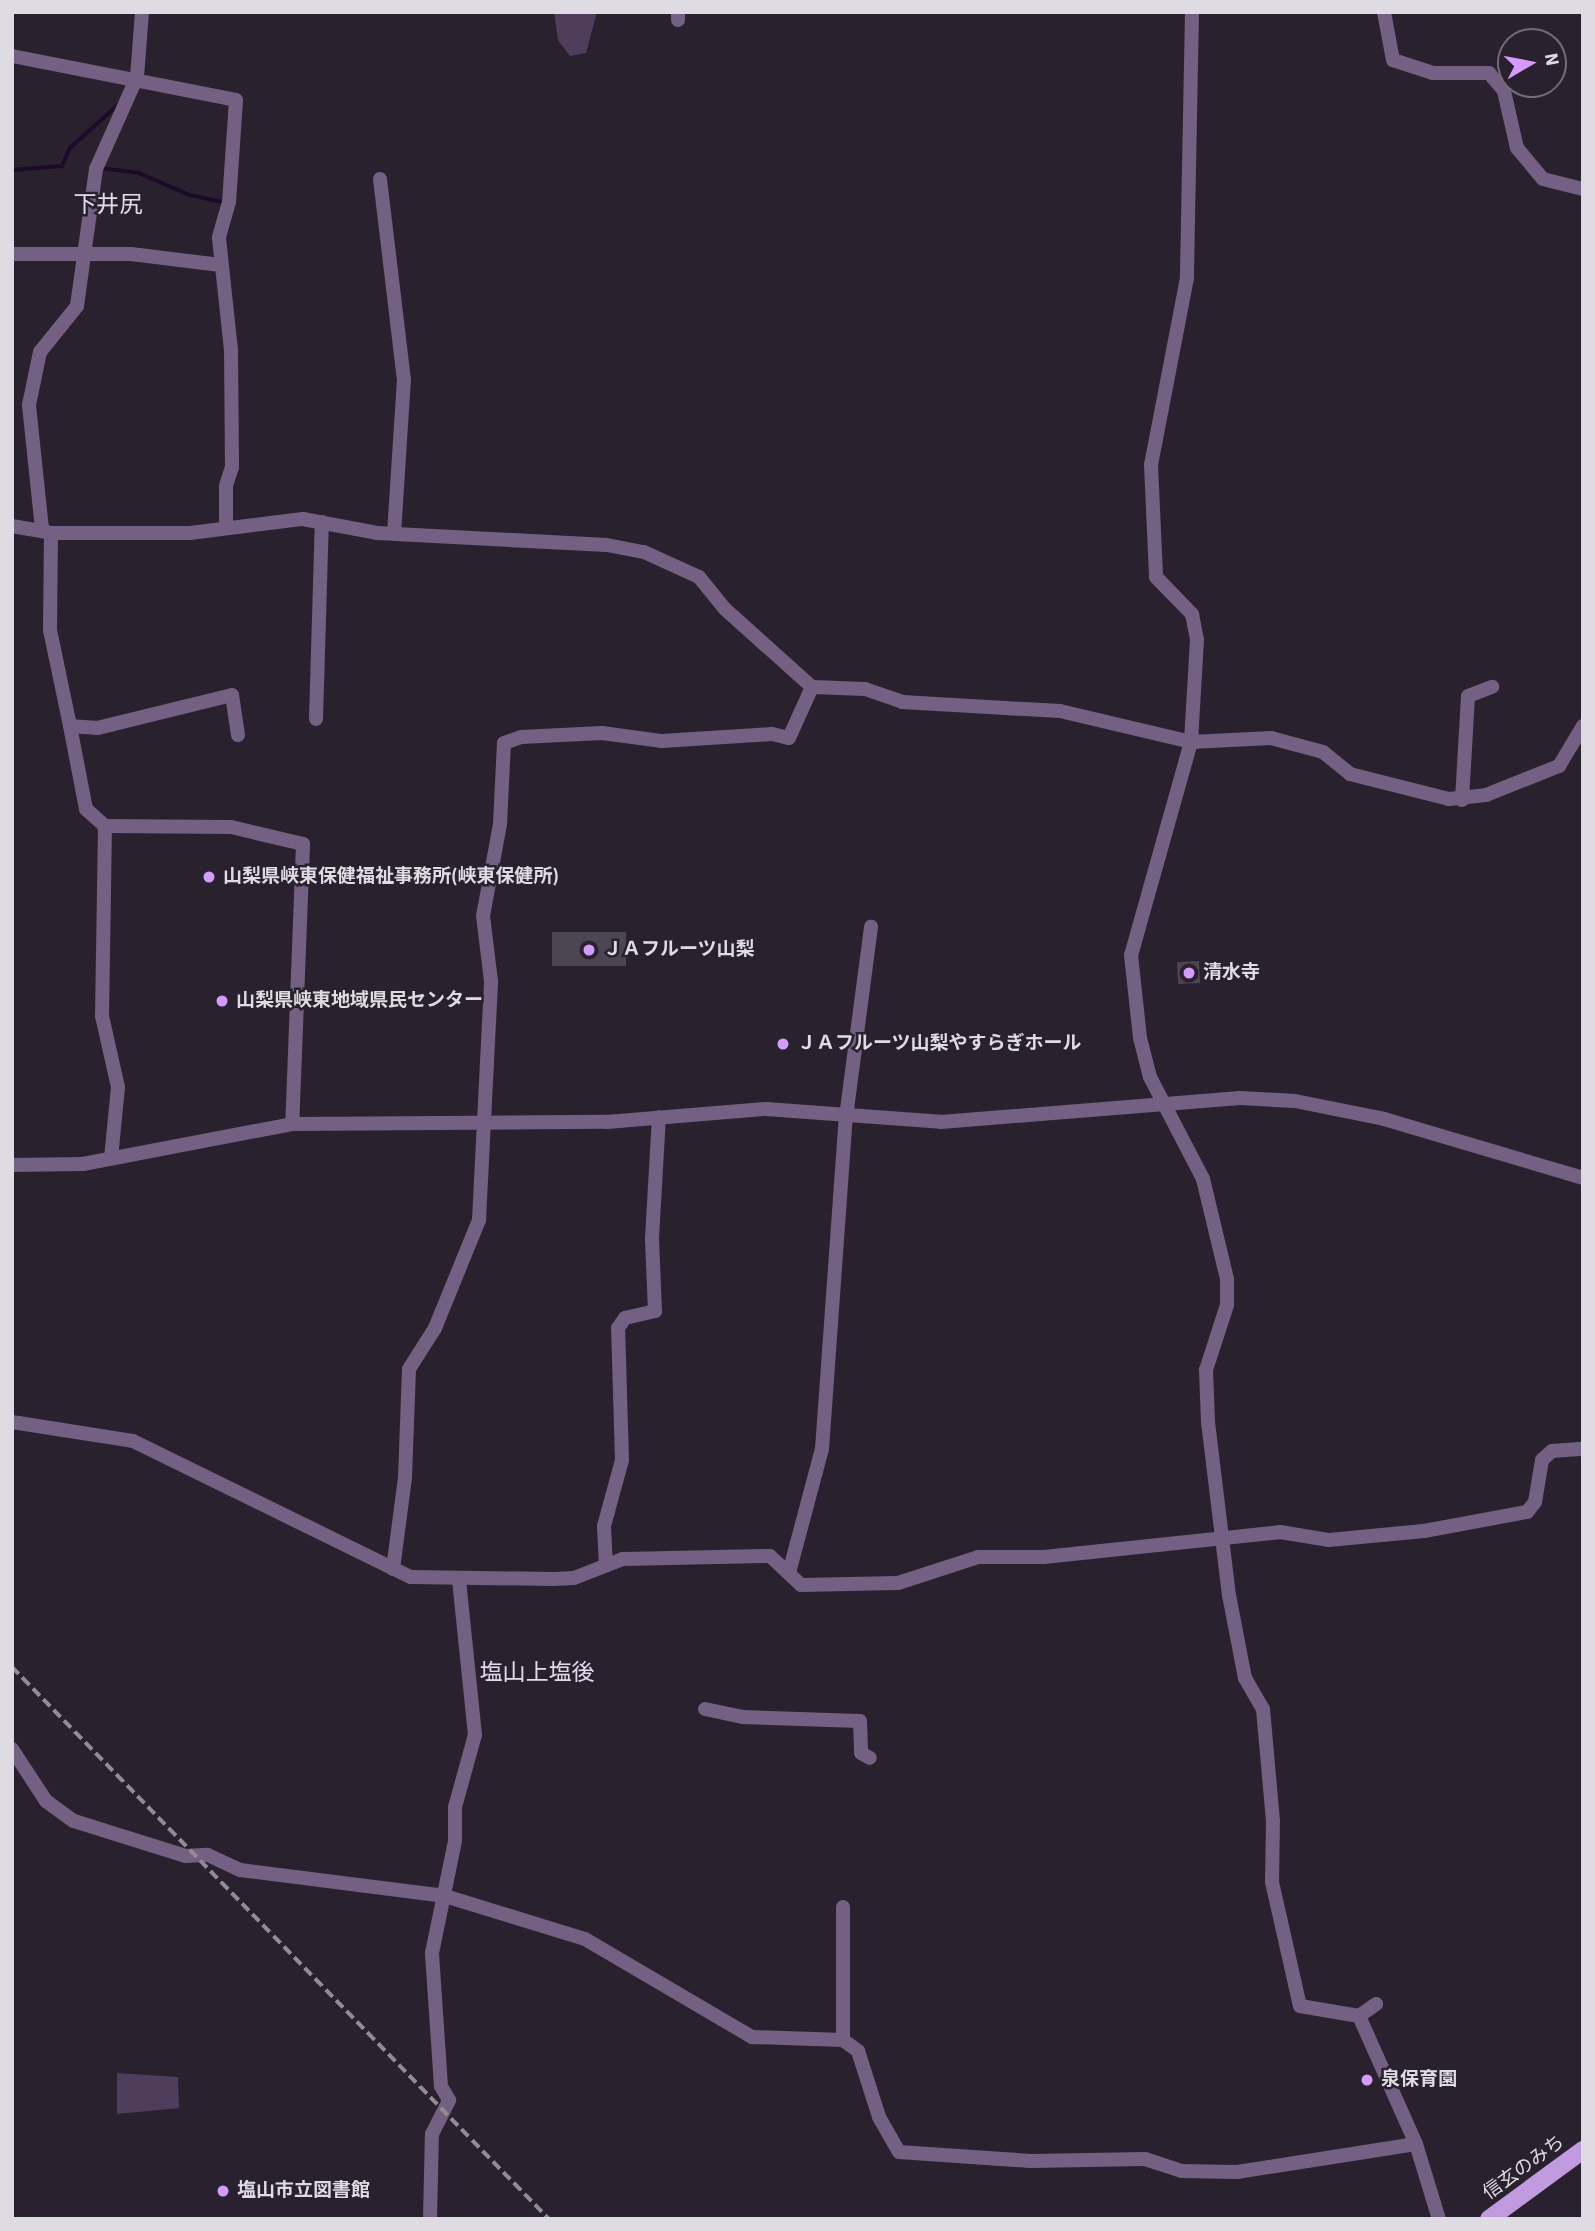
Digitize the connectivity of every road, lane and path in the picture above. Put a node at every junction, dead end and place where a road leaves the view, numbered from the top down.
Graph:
1 (142, 12) edge
2 (1192, 12) edge
3 (1384, 12) edge
4 (12, 56) edge
5 (131, 77) junction
6 (380, 178) dead end
7 (1583, 189) edge
8 (12, 254) edge
9 (83, 255) junction
10 (220, 265) junction
11 (322, 522) junction
12 (12, 526) edge
13 (226, 528) junction
14 (46, 531) junction
15 (394, 533) junction
16 (812, 687) junction
17 (1492, 687) dead end
18 (316, 719) dead end
19 (70, 726) junction
20 (1583, 726) edge
21 (238, 735) dead end
22 (1191, 742) junction
23 (1462, 800) junction
24 (105, 826) junction
25 (871, 927) dead end
26 (1163, 1104) junction
27 (659, 1117) junction
28 (846, 1117) junction
29 (486, 1122) junction
30 (292, 1124) junction
31 (111, 1158) junction
32 (12, 1165) edge
33 (1583, 1178) edge
34 (12, 1422) edge
35 (1583, 1449) edge
36 (1221, 1540) junction
37 (606, 1565) junction
38 (393, 1569) junction
39 (790, 1569) junction
40 (459, 1579) junction
41 (705, 1709) dead end
42 (12, 1749) edge
43 (870, 1758) dead end
44 (445, 1896) junction
45 (843, 1907) dead end
46 (1376, 2004) dead end
47 (1359, 2015) junction
48 (843, 2040) junction
49 (1416, 2144) junction
50 (1583, 2150) edge
51 (430, 2219) edge
52 (1439, 2219) edge
53 (1489, 2219) edge

1 - 5 street
2 - 22 street
3 - 7 street
4 - 5 street
5 - 9 street
5 - 10 street
6 - 15 street
8 - 9 street
9 - 10 street
9 - 14 street
10 - 13 street
11 - 13 street
11 - 15 street
11 - 18 street
12 - 14 street
13 - 14 street
14 - 19 street
15 - 16 street
16 - 22 street
16 - 29 street
17 - 23 street
19 - 21 street
19 - 24 street
20 - 23 street
22 - 23 street
22 - 26 street
24 - 30 street
24 - 31 street
25 - 28 street
26 - 28 street
26 - 33 street
26 - 36 street
27 - 28 street
27 - 29 street
27 - 37 street
28 - 39 street
29 - 30 street
29 - 38 street
30 - 31 street
31 - 32 street
34 - 38 street
35 - 36 street
36 - 39 street
36 - 47 street
37 - 39 street
37 - 40 street
38 - 40 street
40 - 44 street
41 - 43 street
42 - 44 street
44 - 48 street
44 - 51 street
45 - 48 street
46 - 47 street
47 - 49 street
48 - 49 street
49 - 52 street
50 - 53 main road, 信玄のみち

